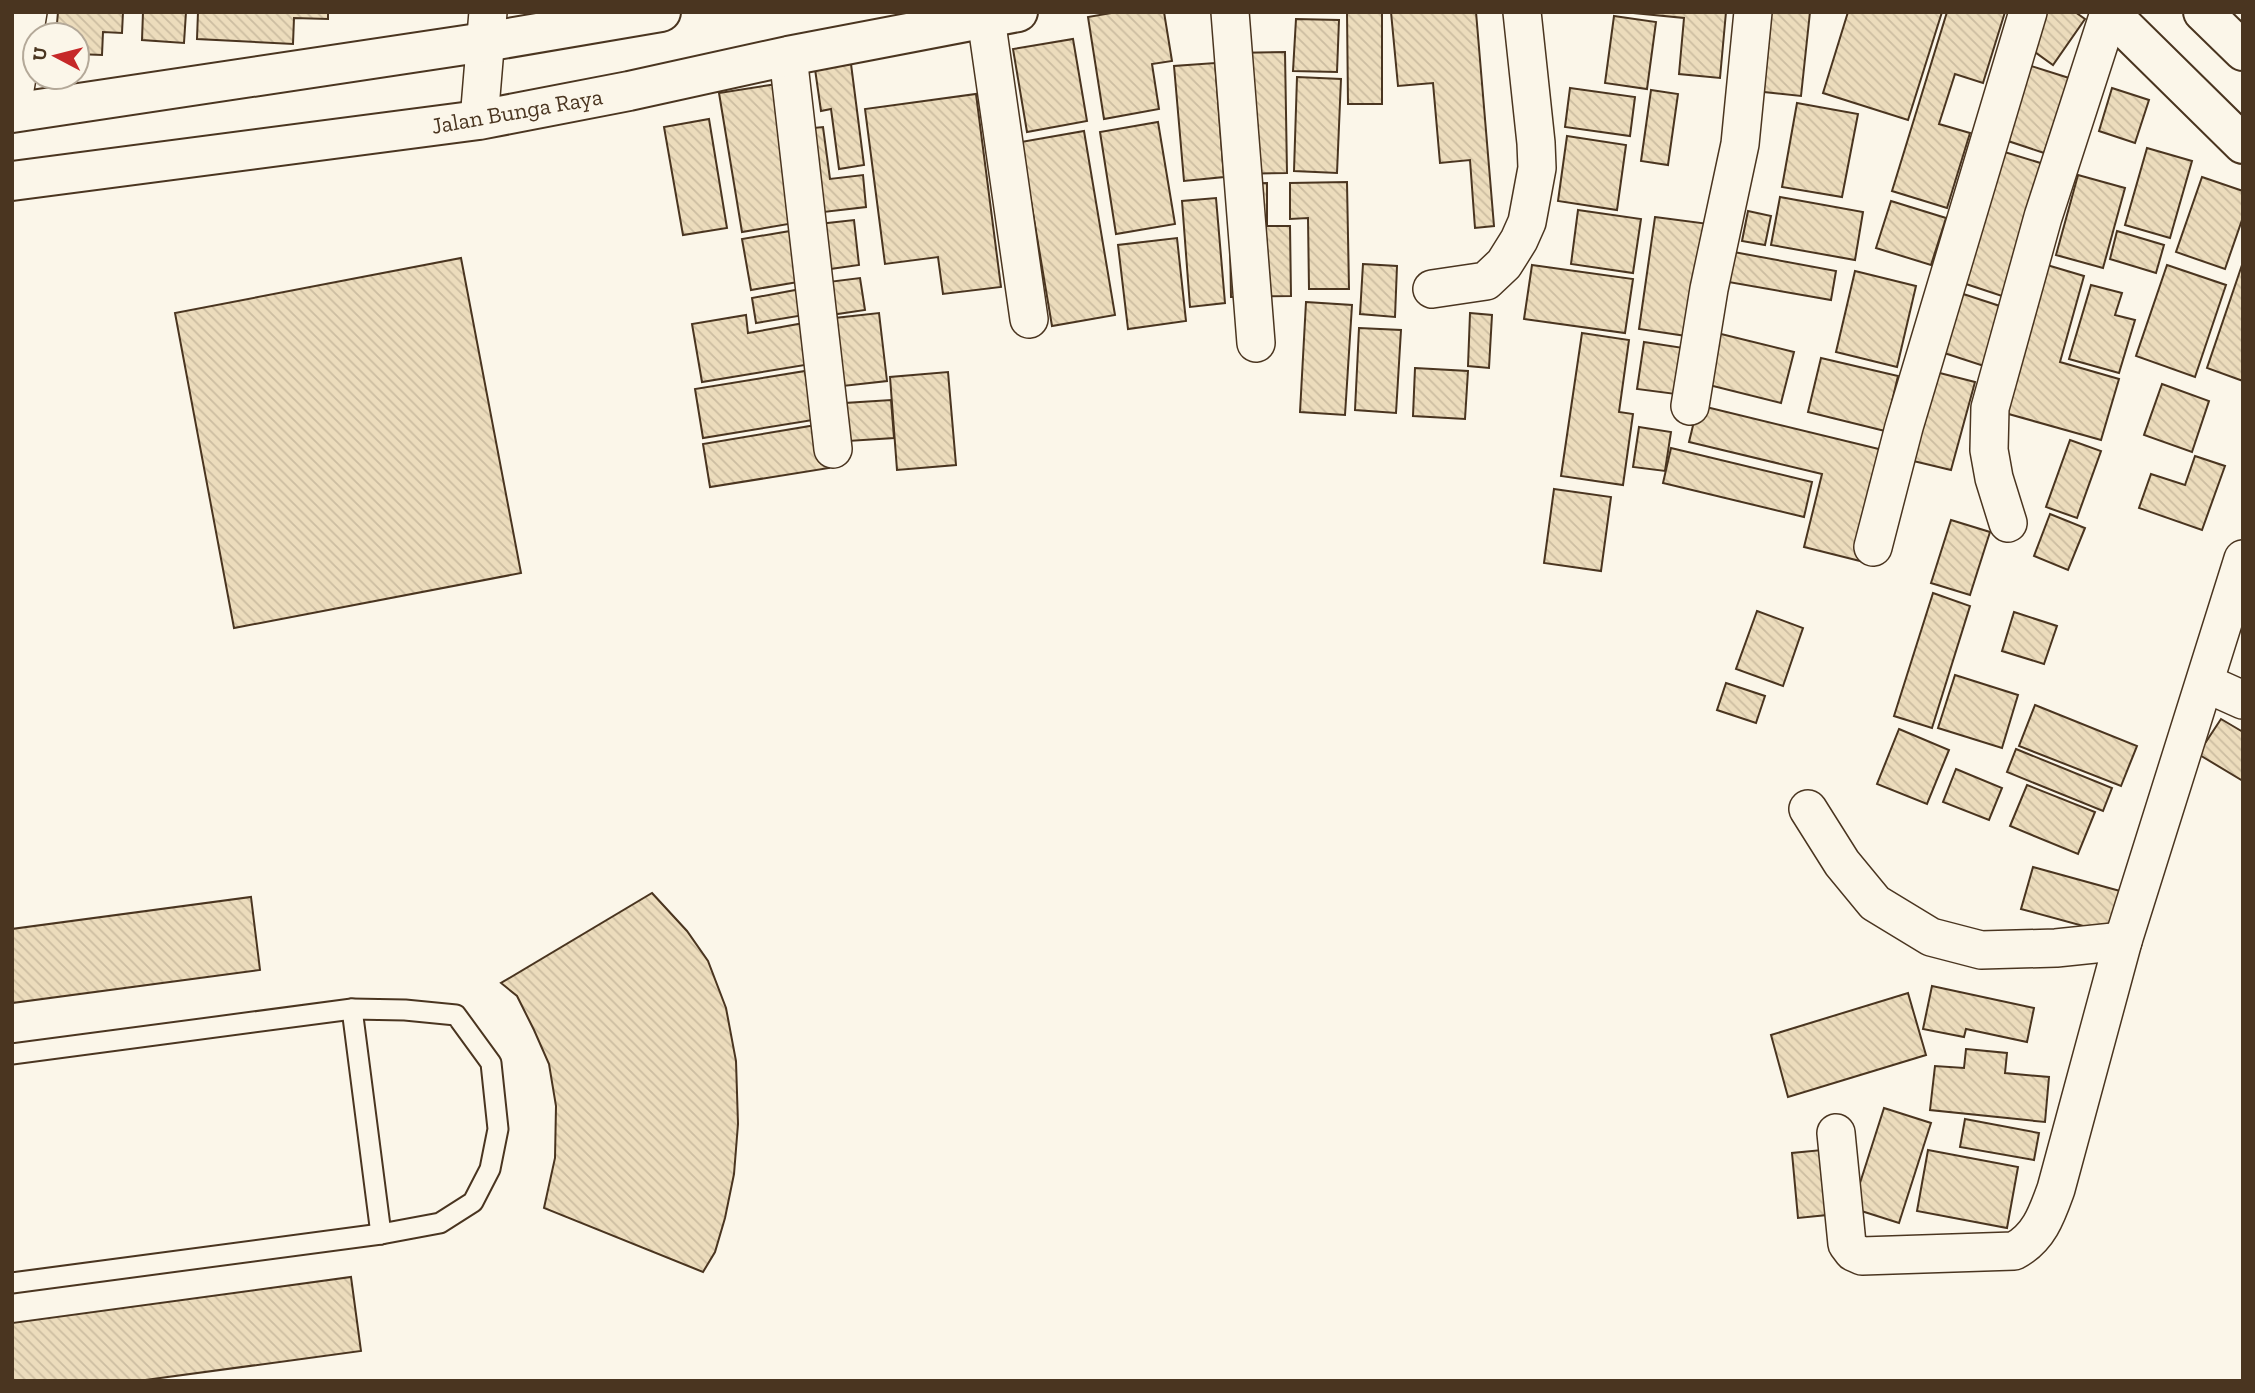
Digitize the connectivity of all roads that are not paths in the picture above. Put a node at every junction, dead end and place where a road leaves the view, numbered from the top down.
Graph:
1 (28, 12) edge
2 (661, 12) edge
3 (1230, 12) edge
4 (1522, 12) edge
5 (1753, 12) edge
6 (2028, 12) edge
7 (2109, 12) edge
8 (2203, 12) edge
9 (1002, 15) edge
10 (486, 27) edge
11 (2243, 51) edge
12 (788, 55) junction
13 (12, 107) edge
14 (12, 113) edge
15 (479, 120) junction
16 (2243, 144) edge
17 (12, 181) edge
18 (1432, 289) dead end
19 (1029, 319) dead end
20 (1256, 343) dead end
21 (1690, 406) dead end
22 (833, 449) dead end
23 (2008, 523) dead end
24 (1873, 547) dead end
25 (2243, 559) edge
26 (2205, 683) junction
27 (2243, 701) edge
28 (1808, 810) dead end
29 (2123, 941) junction
30 (352, 1009) junction
31 (12, 1054) edge
32 (1836, 1133) dead end
33 (381, 1234) junction
34 (12, 1283) edge

1 - 13 street
2 - 10 main road
3 - 20 street
4 - 18 street
5 - 21 street
6 - 24 street
7 - 16 main road
7 - 23 street
8 - 11 main road
9 - 12 main road, Jalan Bunga Raya
9 - 19 street
10 - 14 main road
10 - 15 street
12 - 15 main road, Jalan Bunga Raya
12 - 22 street
15 - 17 main road, Jalan Bunga Raya
25 - 26 street
26 - 27 street
26 - 29 street
28 - 29 street
29 - 32 street
30 - 31 lane
30 - 33 lane
30 - 33 lane
33 - 34 lane

